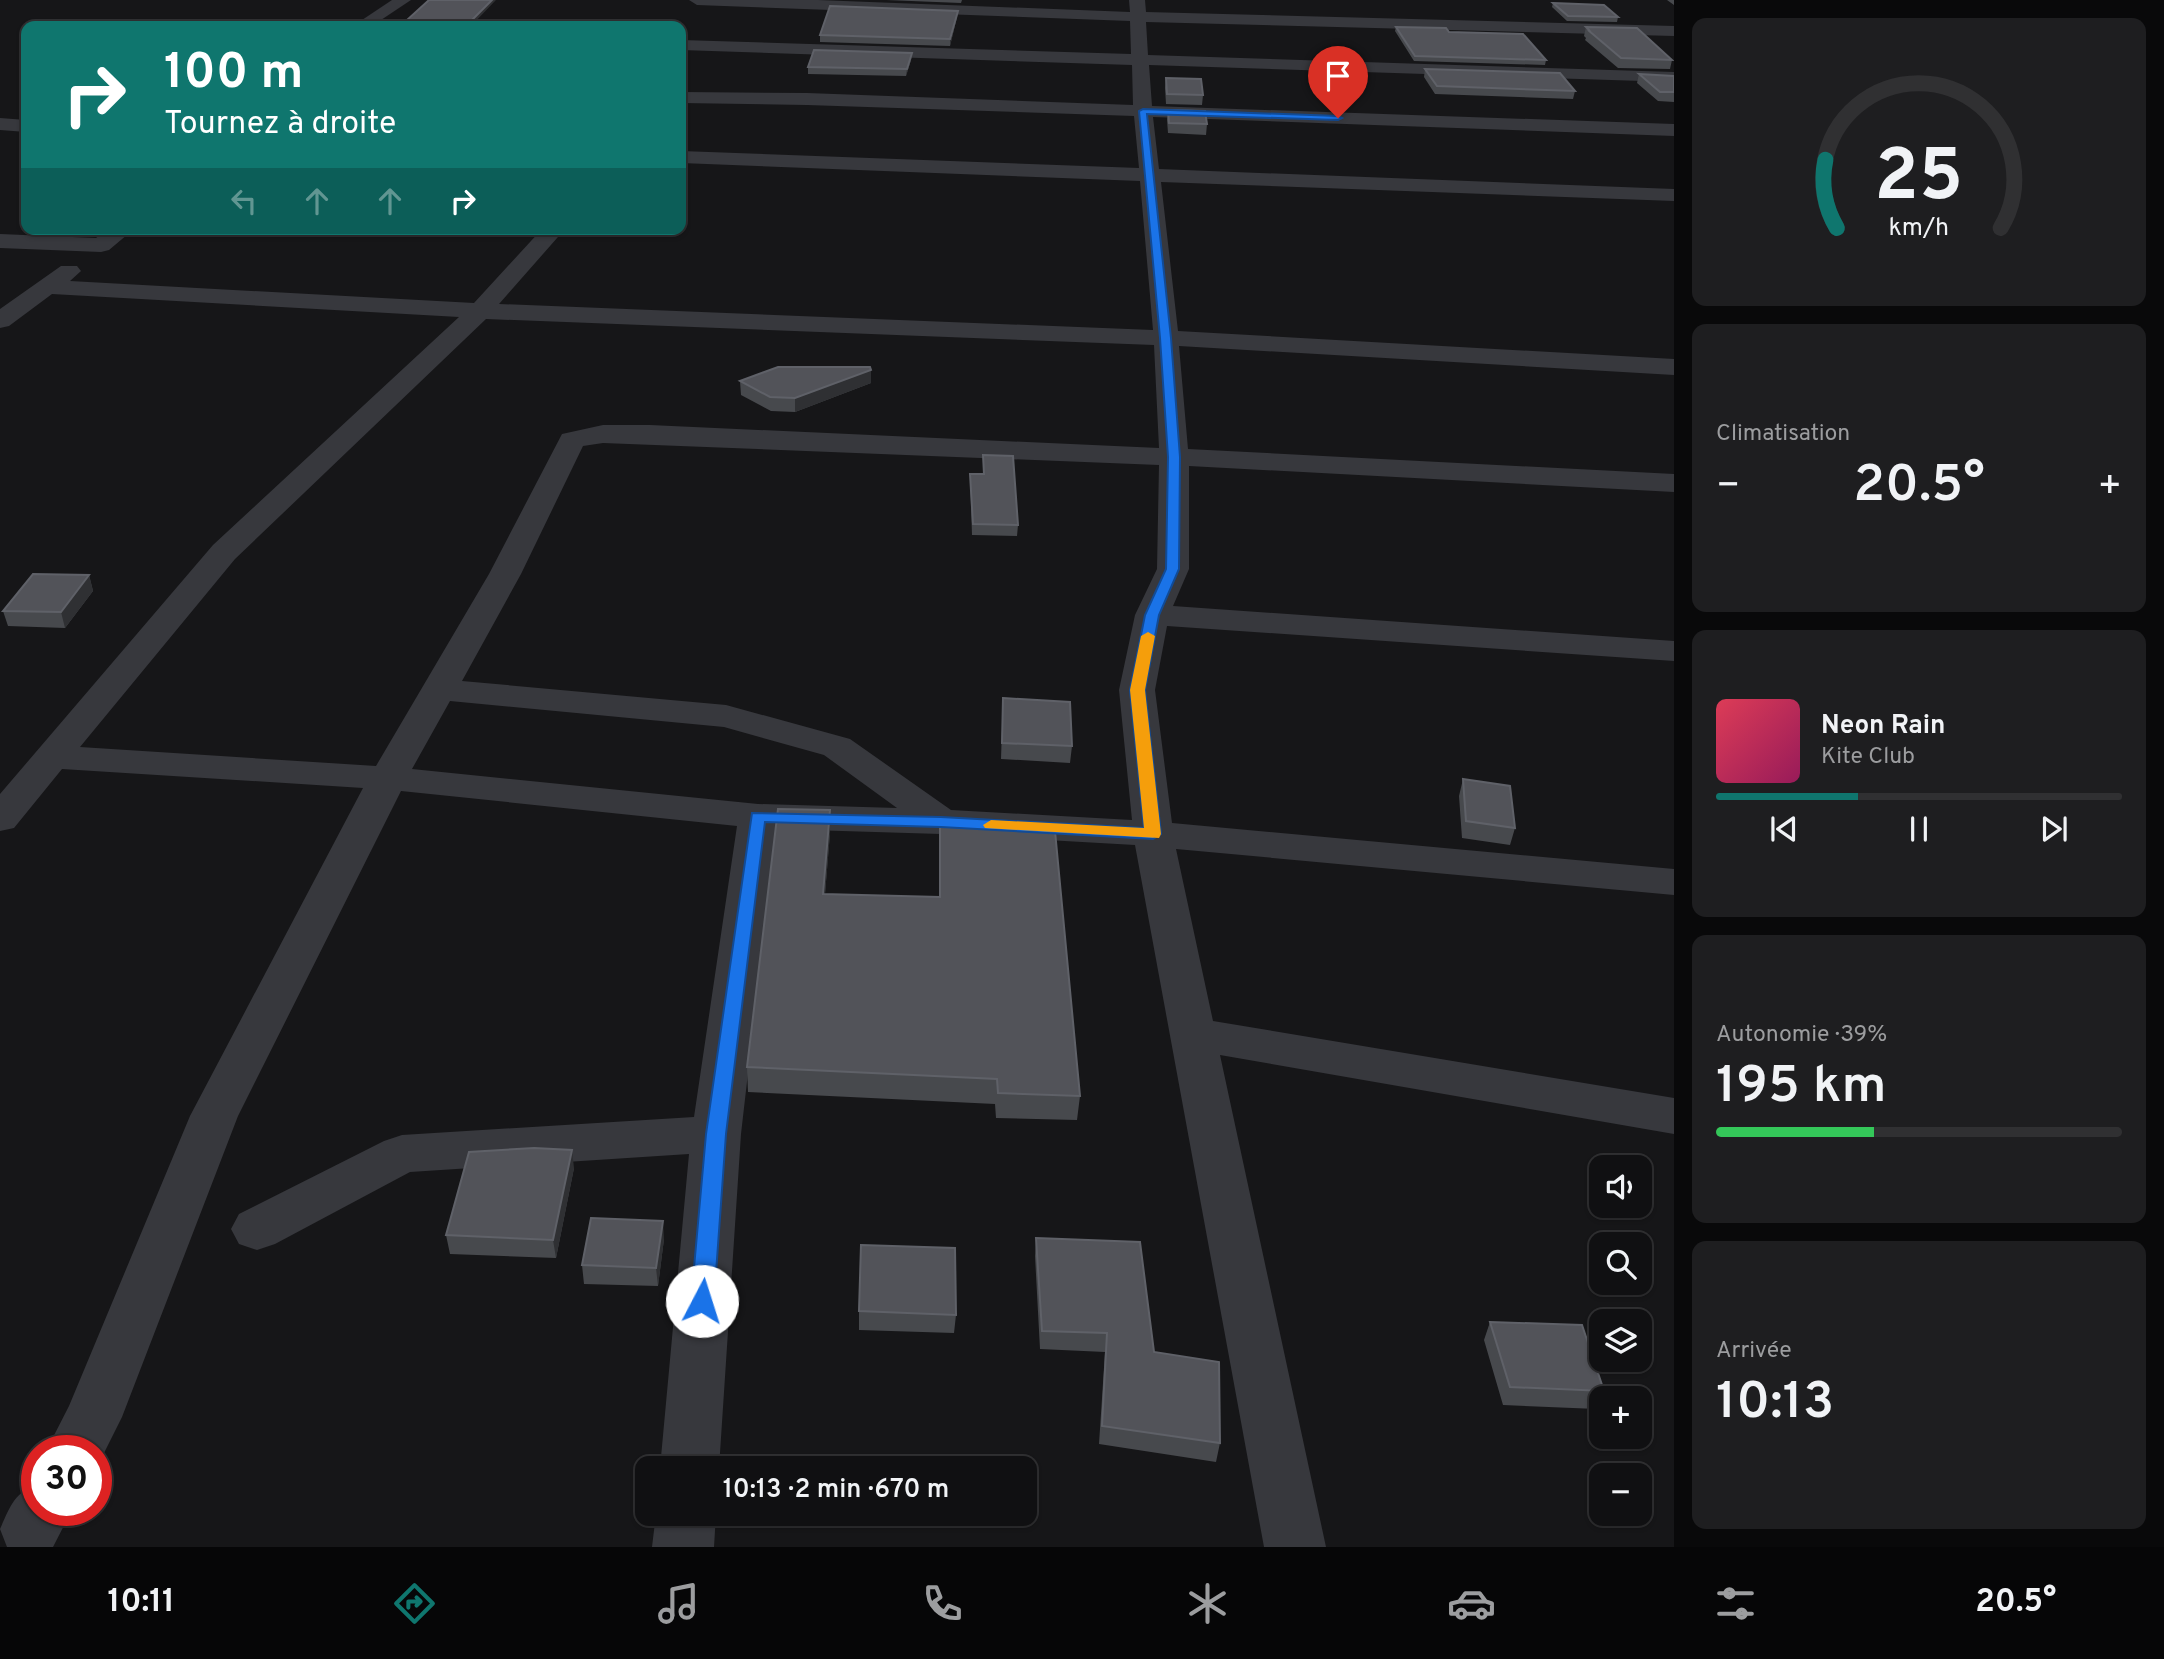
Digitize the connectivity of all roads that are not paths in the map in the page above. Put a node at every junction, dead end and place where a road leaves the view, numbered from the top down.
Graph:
1 (403, 0) edge
2 (697, 0) edge
3 (742, 1) edge
4 (1138, 9) edge
5 (1630, 15) dead end
6 (369, 21) edge
7 (1645, 31) junction
8 (1674, 31) edge
9 (686, 45) edge
10 (1664, 46) dead end
11 (1139, 59) junction
12 (1674, 77) edge
13 (686, 99) edge
14 (1143, 111) junction
15 (0, 124) edge
16 (21, 126) edge
17 (1674, 130) edge
18 (686, 157) edge
19 (1149, 175) junction
20 (1674, 195) edge
21 (115, 235) edge
22 (549, 235) edge
23 (0, 241) edge
24 (101, 245) junction
25 (49, 287) junction
26 (480, 312) junction
27 (0, 321) edge
28 (1166, 338) junction
29 (1674, 367) edge
30 (1174, 457) junction
31 (1674, 483) edge
32 (1152, 615) junction
33 (1674, 651) edge
34 (437, 689) junction
35 (53, 757) junction
36 (388, 778) junction
37 (758, 816) junction
38 (0, 819) edge
39 (941, 822) junction
40 (1153, 834) junction
41 (1674, 882) edge
42 (1194, 1034) junction
43 (1674, 1116) edge
44 (716, 1134) junction
45 (257, 1229) dead end
46 (83, 1435) edge
47 (690, 1456) edge
48 (685, 1526) edge
49 (683, 1547) edge
50 (1296, 1547) edge

1 - 6 street
2 - 3 street
3 - 4 street
4 - 7 street
4 - 11 street
5 - 7 street
7 - 8 street
7 - 10 street
9 - 11 street
11 - 12 street
11 - 14 street
13 - 14 street
14 - 17 street
14 - 19 street
15 - 16 street
18 - 19 street
19 - 20 street
19 - 28 street
21 - 24 street
22 - 26 street
23 - 24 street
24 - 25 street
25 - 26 street
25 - 27 street
26 - 28 street
26 - 35 street
28 - 29 street
28 - 30 street
30 - 31 street
30 - 32 street
30 - 34 street
32 - 33 street
32 - 40 street
34 - 36 street
34 - 39 street
35 - 36 street
35 - 38 street
36 - 37 street
36 - 46 street
37 - 39 street
37 - 44 street
39 - 40 street
40 - 41 street
40 - 42 street
42 - 43 street
42 - 50 street
44 - 45 street
44 - 47 street
48 - 49 street

